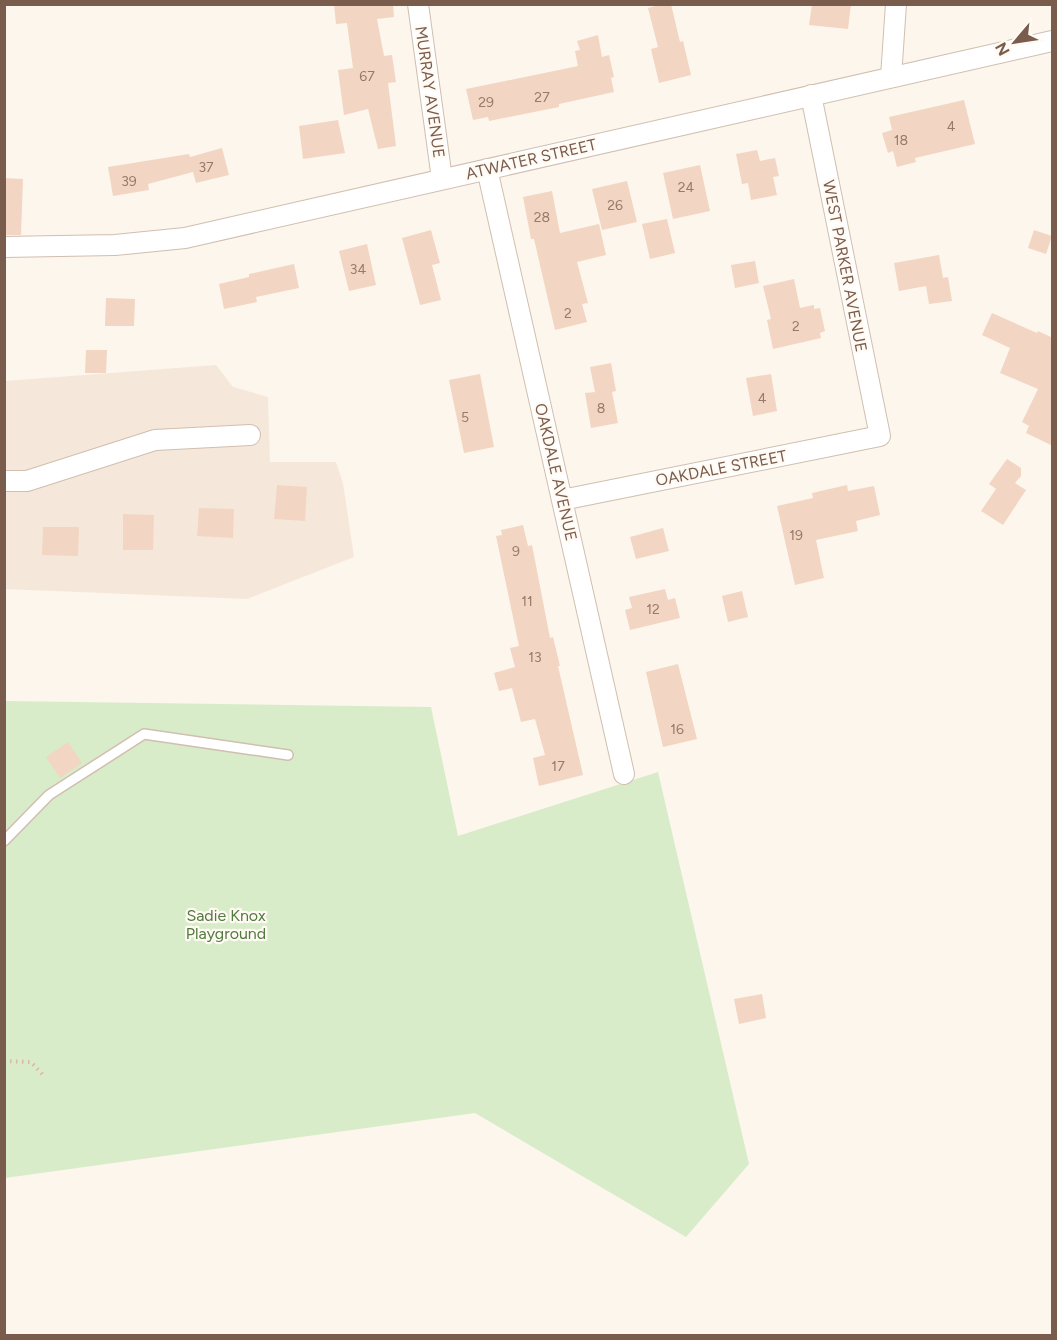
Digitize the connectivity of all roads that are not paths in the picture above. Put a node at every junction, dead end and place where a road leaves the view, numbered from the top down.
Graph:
1 (418, 4) edge
2 (896, 4) edge
3 (1053, 41) edge
4 (891, 77) junction
5 (811, 95) junction
6 (487, 169) junction
7 (442, 179) junction
8 (4, 247) edge
9 (250, 435) dead end
10 (880, 436) joint
11 (4, 481) edge
12 (562, 500) junction
13 (288, 755) dead end
14 (624, 774) dead end
15 (4, 841) edge

1 - 7 street, MURRAY AVENUE
2 - 4 street
3 - 4 street, ATWATER STREET
4 - 5 street, ATWATER STREET
5 - 6 street, ATWATER STREET
5 - 10 street, WEST PARKER AVENUE
6 - 7 street, ATWATER STREET
6 - 12 street, OAKDALE AVENUE
7 - 8 street, ATWATER STREET
9 - 11 street
10 - 12 street, OAKDALE STREET
12 - 14 street, OAKDALE AVENUE
13 - 15 lane

